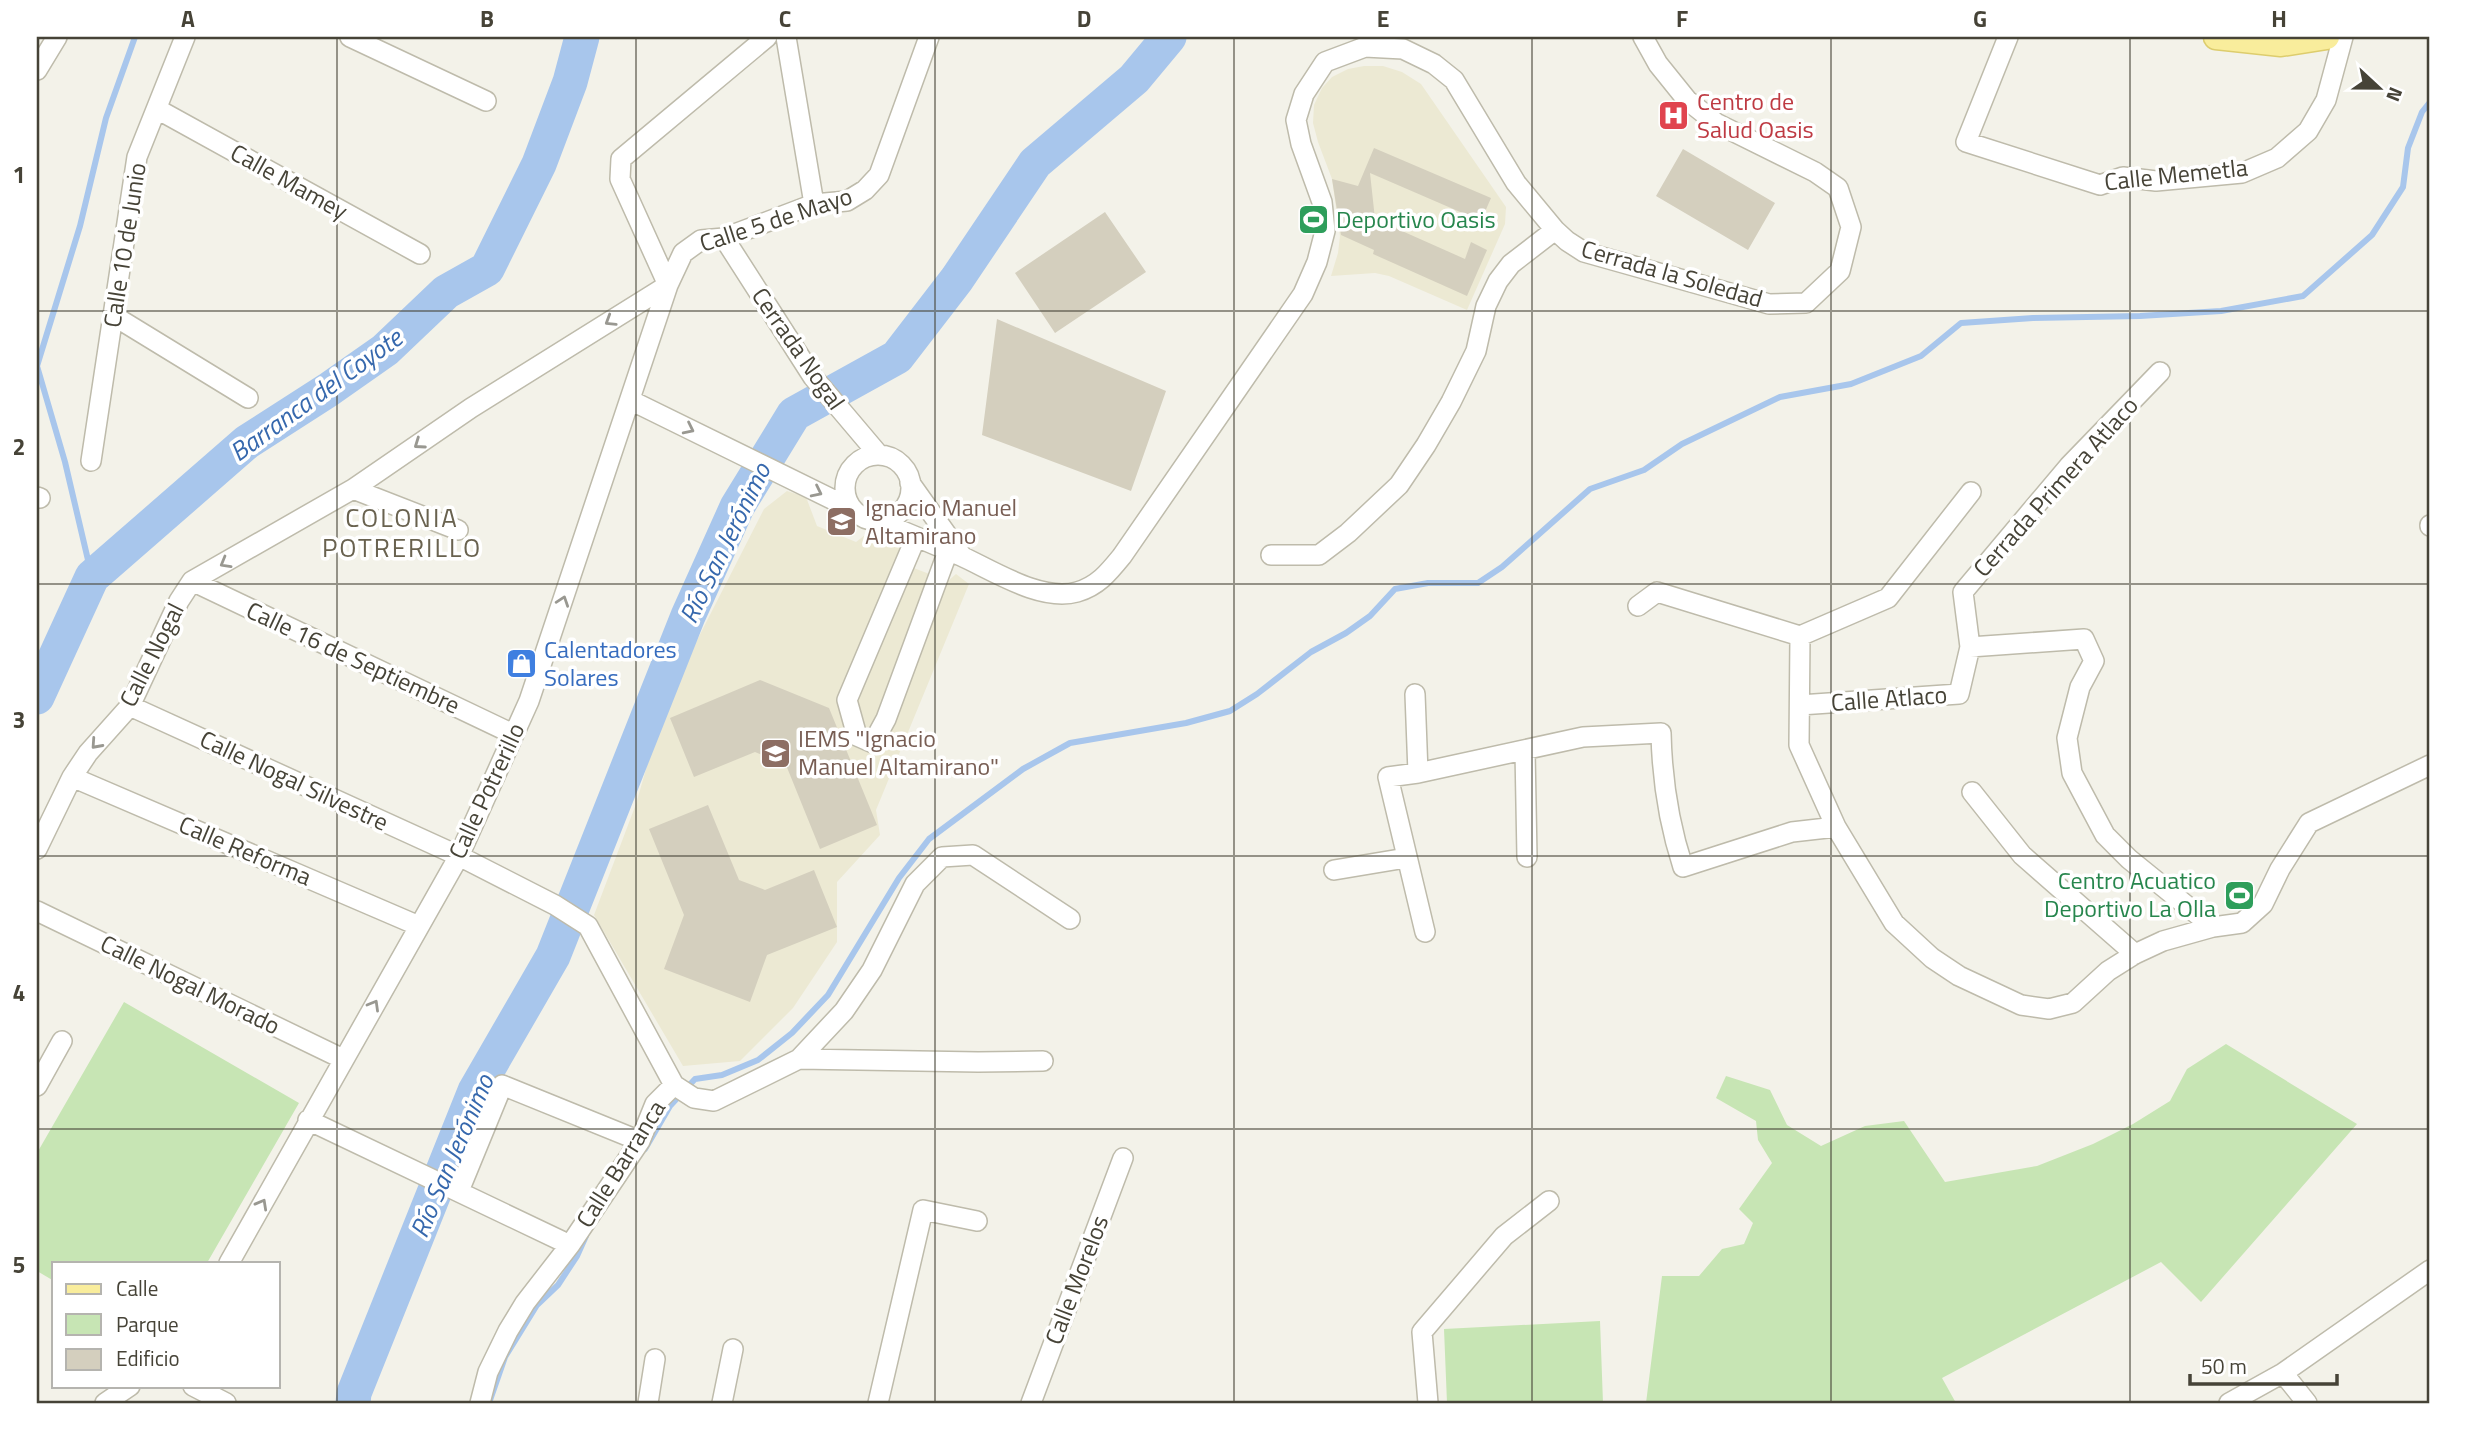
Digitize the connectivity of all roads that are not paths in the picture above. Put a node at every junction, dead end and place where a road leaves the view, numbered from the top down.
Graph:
1 (185, 37) edge
2 (350, 37) edge
3 (767, 37) edge
4 (786, 37) edge
5 (929, 37) edge
6 (1643, 37) edge
7 (2008, 37) edge
8 (2216, 37) edge
9 (2327, 37) edge
10 (2343, 37) edge
11 (55, 38) edge
12 (37, 70) edge
13 (486, 101) dead end
14 (158, 109) junction
15 (814, 204) junction
16 (1555, 230) junction
17 (724, 238) junction
18 (420, 254) dead end
19 (668, 285) junction
20 (114, 316) junction
21 (2160, 372) dead end
22 (248, 398) dead end
23 (630, 400) junction
24 (879, 455) junction
25 (91, 461) dead end
26 (910, 483) junction
27 (354, 489) junction
28 (1971, 492) dead end
29 (852, 509) junction
30 (877, 521) junction
31 (458, 530) dead end
32 (916, 537) junction
33 (955, 554) junction
34 (1271, 555) dead end
35 (192, 581) junction
36 (1638, 606) dead end
37 (1800, 636) junction
38 (1970, 647) junction
39 (1415, 694) dead end
40 (1800, 705) junction
41 (130, 706) junction
42 (513, 734) junction
43 (1525, 751) junction
44 (2430, 765) edge
45 (1418, 773) junction
46 (72, 777) junction
47 (1972, 792) dead end
48 (1836, 827) junction
49 (37, 849) edge
50 (459, 856) junction
51 (1406, 858) junction
52 (1527, 858) dead end
53 (1335, 870) dead end
54 (37, 911) edge
55 (1070, 919) dead end
56 (419, 926) junction
57 (2213, 927) junction
58 (1425, 932) dead end
59 (2135, 954) junction
60 (62, 1041) dead end
61 (343, 1059) junction
62 (799, 1059) junction
63 (1043, 1060) dead end
64 (674, 1085) junction
65 (37, 1086) edge
66 (308, 1120) junction
67 (640, 1141) junction
68 (1123, 1158) dead end
69 (456, 1190) junction
70 (1549, 1201) dead end
71 (977, 1221) dead end
72 (570, 1245) junction
73 (230, 1262) edge
74 (2430, 1270) edge
75 (733, 1349) dead end
76 (655, 1359) dead end
77 (2283, 1373) junction
78 (127, 1388) edge
79 (197, 1388) edge
80 (105, 1403) edge
81 (226, 1403) edge
82 (480, 1403) edge
83 (648, 1403) edge
84 (722, 1403) edge
85 (878, 1403) edge
86 (1031, 1403) edge
87 (1428, 1403) edge
88 (2229, 1403) edge
89 (2307, 1403) edge

1 - 14 street, Calle 10 de Junio
2 - 13 street
3 - 19 street
4 - 15 street
5 - 15 street, Calle 5 de Mayo
6 - 16 street, Cerrada la Soledad
7 - 10 street, Calle Memetla
8 - 9 main road
11 - 12 street
14 - 18 street, Calle Mamey
14 - 20 street, Calle 10 de Junio
15 - 17 street, Calle 5 de Mayo
16 - 33 street, Cerrada la Soledad
16 - 34 street
17 - 19 street, Calle 5 de Mayo
17 - 24 street, Cerrada Nogal
19 - 23 street, Calle Potrerillo
19 -> 27 street, Calle Nogal
20 - 22 street
20 - 25 street, Calle 10 de Junio
21 - 38 street, Cerrada Primera Atlaco
23 -> 29 street
42 -> 23 street, Calle Potrerillo
24 - 26 street
24 - 29 street
26 - 30 street
26 - 33 street, Cerrada la Soledad
27 - 31 street
27 -> 35 street, Calle Nogal
28 - 37 street
29 - 30 street
30 - 32 street, Cerrada la Soledad
32 - 33 street, Cerrada la Soledad
32 - 33 street
35 - 41 street, Calle Nogal
35 - 42 street, Calle 16 de Septiembre
36 - 37 street
37 - 40 street
38 - 40 street, Calle Atlaco
38 - 57 street
39 - 45 street
40 - 48 street
41 -> 46 street, Calle Nogal
41 - 50 street, Calle Nogal Silvestre
42 - 50 street, Calle Potrerillo
43 - 45 street
43 - 48 street
43 - 52 street
44 - 57 street
45 - 51 street
46 - 49 street, Calle Nogal
46 - 56 street, Calle Reforma
47 - 59 street
48 - 59 street
50 - 56 street, Calle Potrerillo
50 - 64 street, Calle Nogal Silvestre
51 - 53 street
51 - 58 street
54 - 61 street, Calle Nogal Morado
55 - 62 street
61 -> 56 street, Calle Potrerillo
57 - 59 street
60 - 65 street
61 - 66 street, Calle Potrerillo
62 - 63 street
62 - 64 street
64 - 67 street, Calle Barranca
66 - 69 street
73 -> 66 street, Calle Potrerillo
67 - 69 street
67 - 72 street, Calle Barranca
68 - 86 street, Calle Morelos
69 - 72 street
70 - 87 street
71 - 85 street
72 - 82 street, Calle Barranca
74 - 77 street
75 - 84 street
76 - 83 street
77 - 88 street
77 - 89 street
78 - 80 street
79 - 81 street

